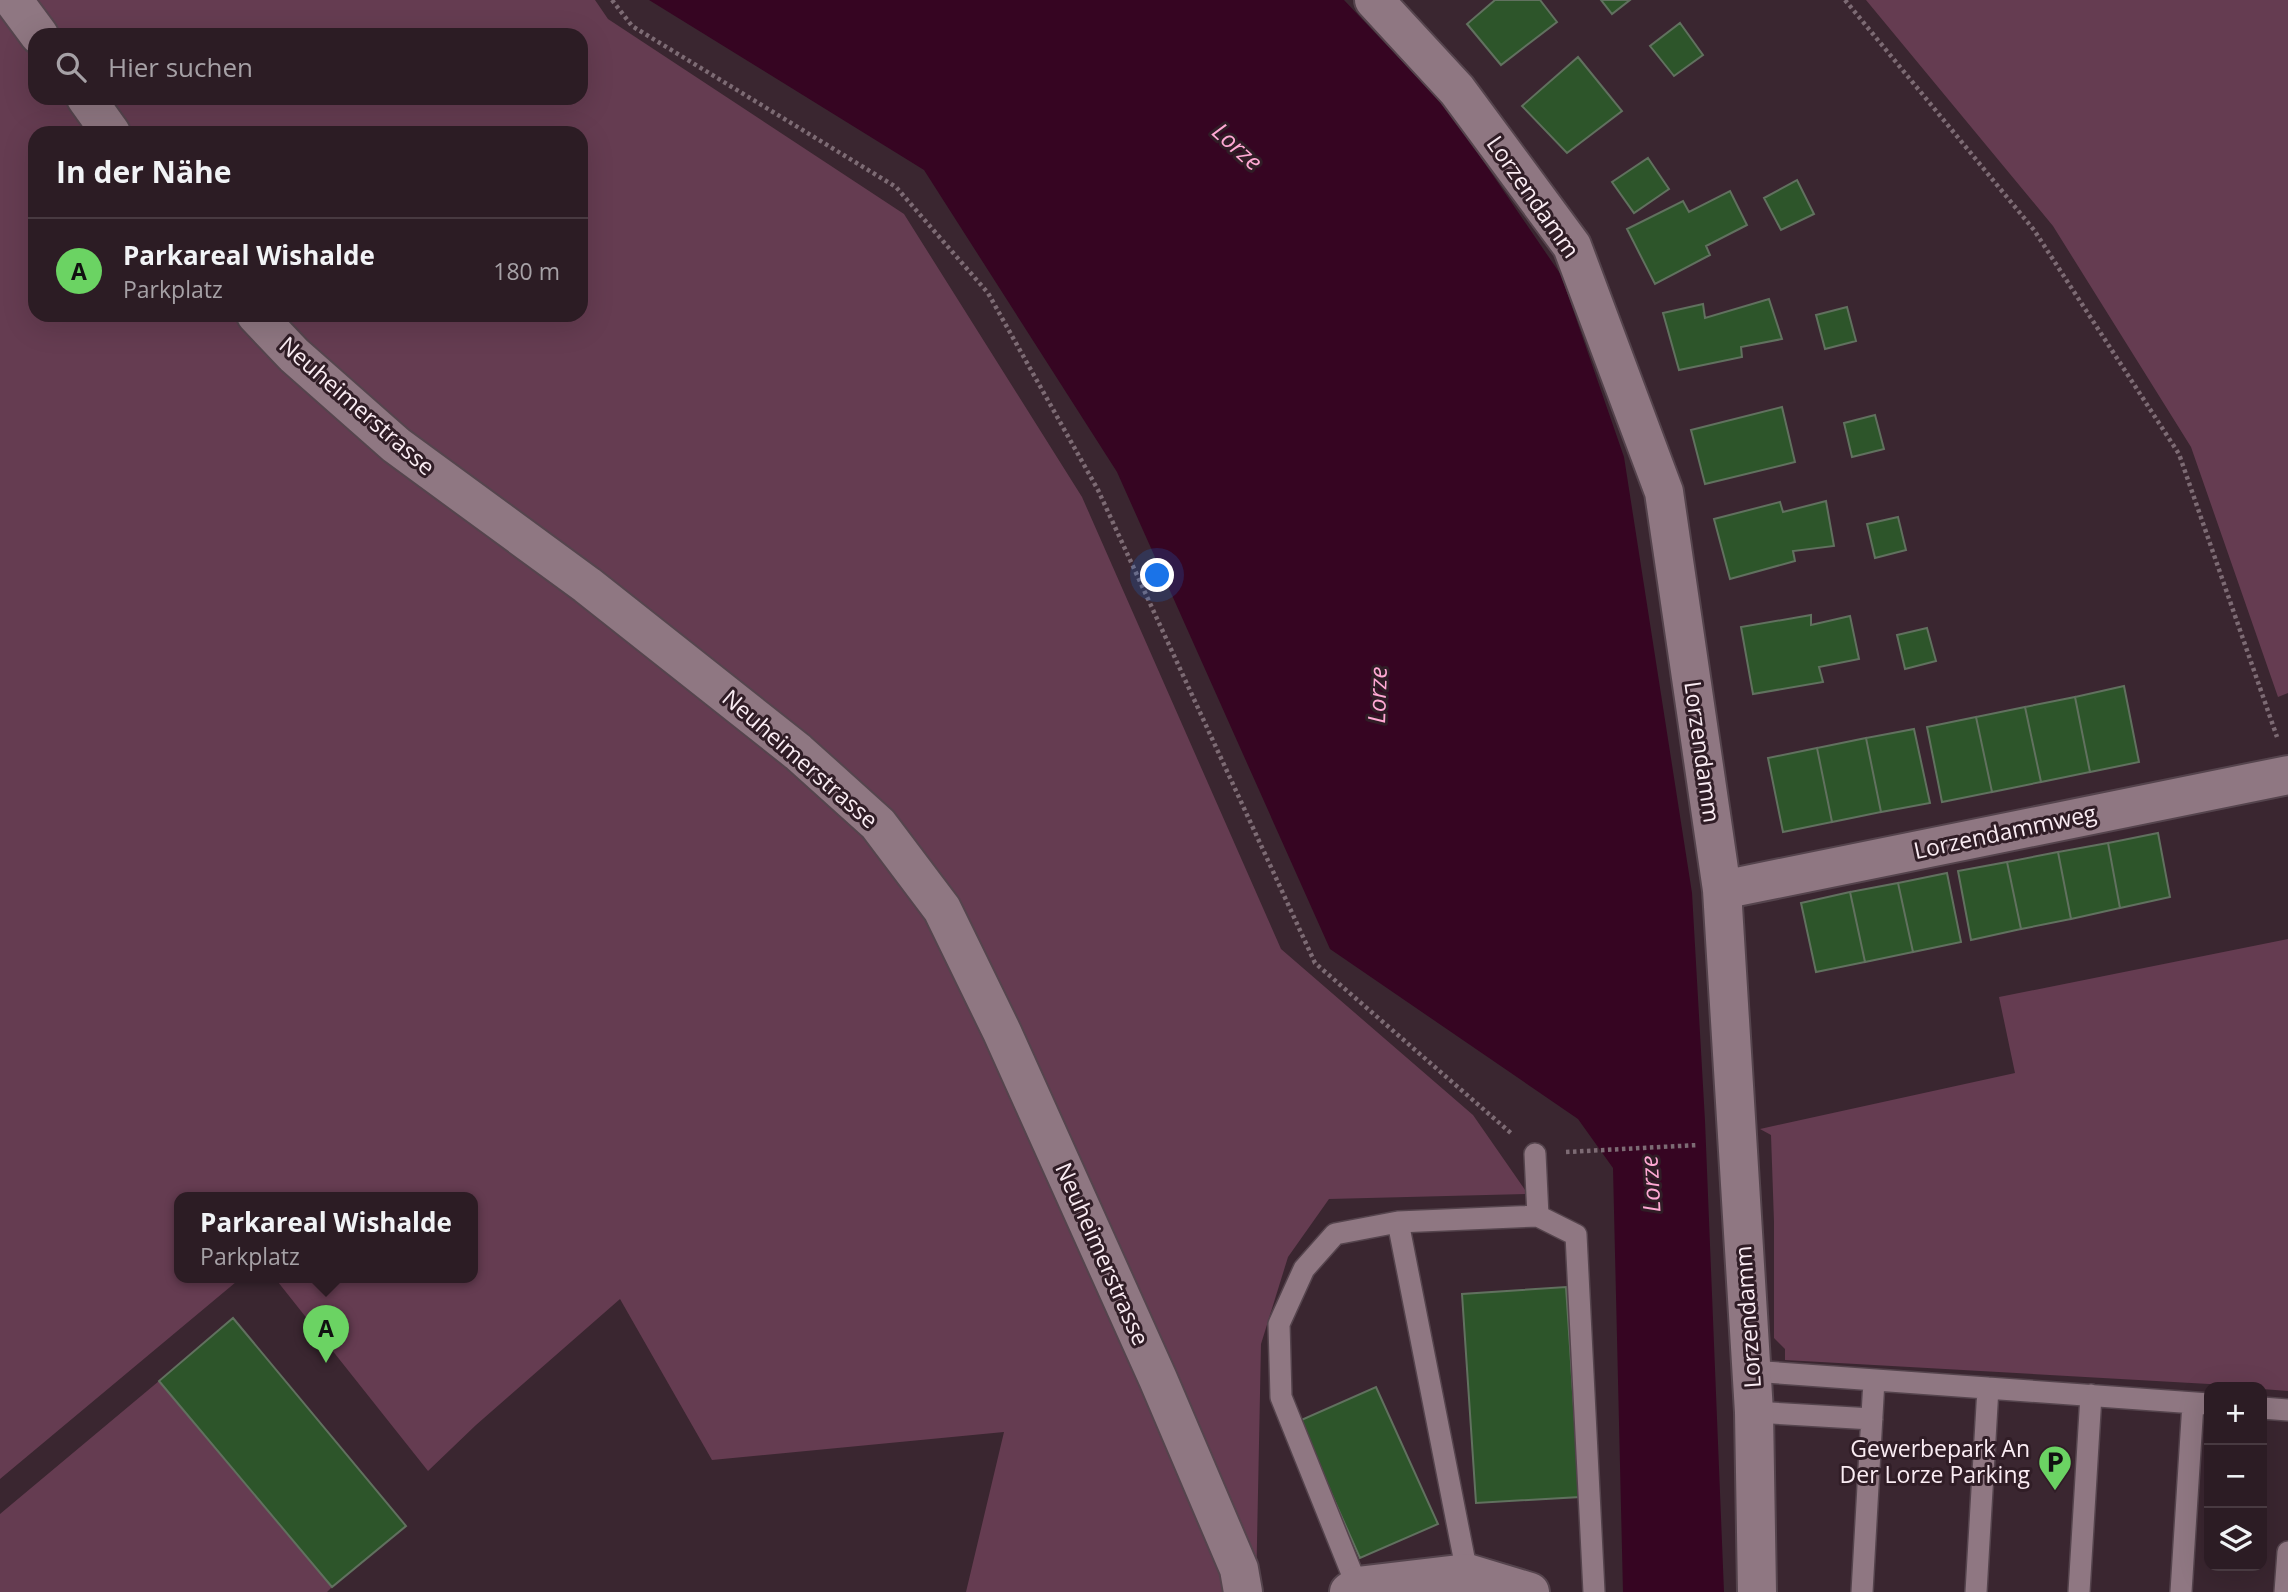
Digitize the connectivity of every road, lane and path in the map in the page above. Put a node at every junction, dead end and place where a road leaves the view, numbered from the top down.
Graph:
1 (13, 0) edge
2 (612, 0) edge
3 (1374, 0) edge
4 (1845, 0) edge
5 (34, 28) edge
6 (91, 105) edge
7 (106, 126) edge
8 (263, 322) edge
9 (2283, 758) edge
10 (1722, 890) junction
11 (1737, 1143) junction
12 (1535, 1154) junction
13 (1538, 1216) junction
14 (1398, 1222) junction
15 (1751, 1371) junction
16 (1874, 1380) junction
17 (1989, 1388) junction
18 (2091, 1395) junction
19 (2201, 1403) edge
20 (2267, 1408) edge
21 (2288, 1410) edge
22 (1755, 1412) junction
23 (1872, 1419) junction
24 (2288, 1552) edge
25 (1467, 1573) junction
26 (1353, 1589) edge
27 (1244, 1592) edge
28 (1530, 1592) edge
29 (1594, 1592) edge
30 (1757, 1592) edge
31 (1861, 1592) edge
32 (1976, 1592) edge
33 (2078, 1592) edge
34 (2181, 1592) edge
35 (2286, 1592) edge

1 - 5 street
2 - 12 path
3 - 10 street, Lorzendamm
4 - 9 path
6 - 7 street
8 - 27 street, Neuheimerstrasse
9 - 10 street, Lorzendammweg
10 - 11 street, Lorzendamm
11 - 12 path
11 - 15 street, Lorzendamm
12 - 13 lane
13 - 14 lane
13 - 29 lane
14 - 25 lane
14 - 26 lane
15 - 16 lane
15 - 22 street, Lorzendamm
16 - 17 lane
16 - 23 lane
17 - 18 lane
17 - 32 lane
18 - 19 lane
18 - 33 lane
19 - 34 lane
20 - 21 lane
22 - 23 lane
22 - 30 street, Lorzendamm
23 - 31 lane
24 - 35 lane
25 - 26 street
25 - 28 street

